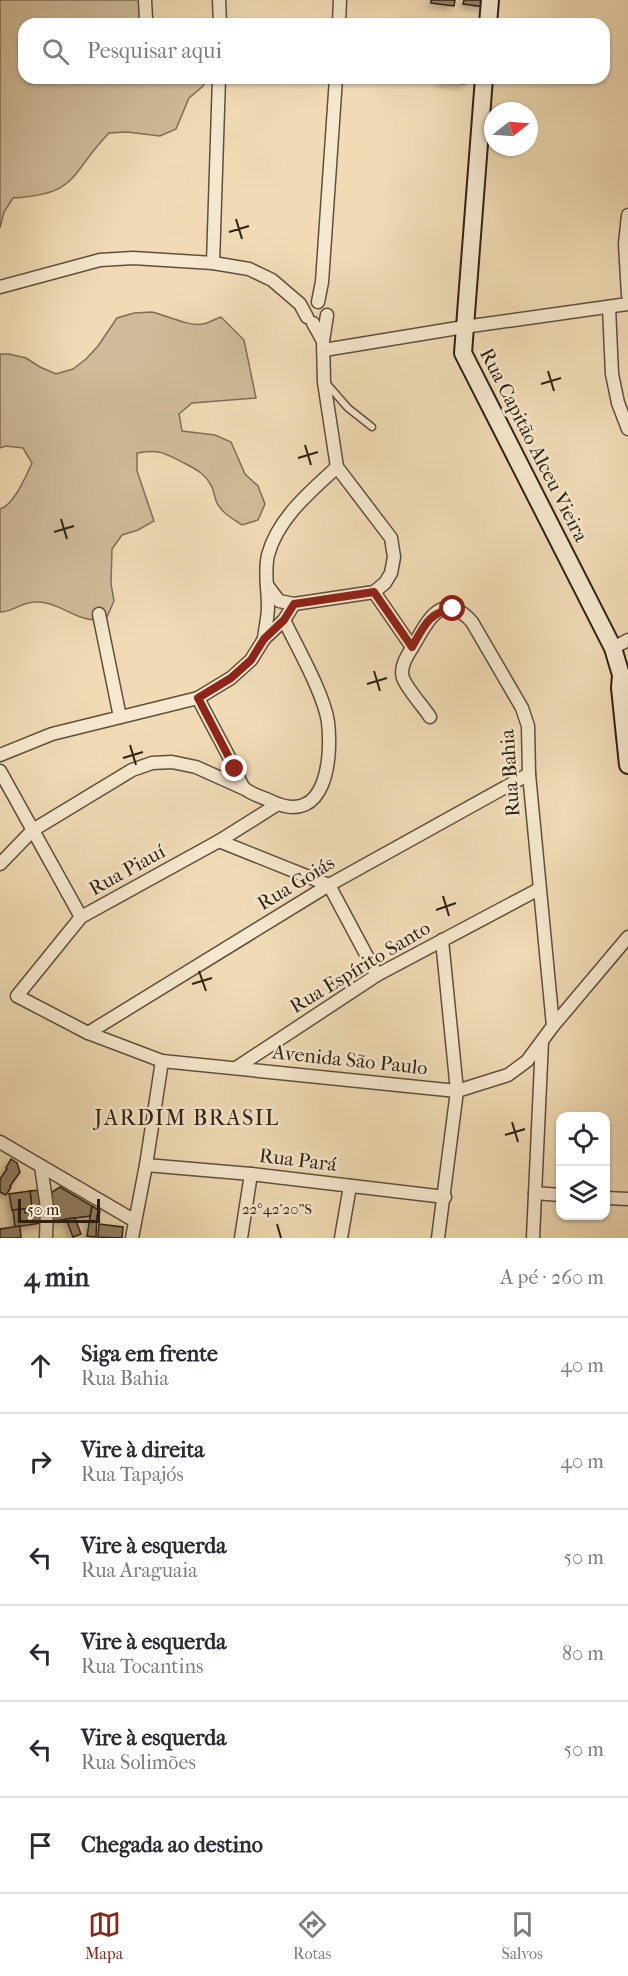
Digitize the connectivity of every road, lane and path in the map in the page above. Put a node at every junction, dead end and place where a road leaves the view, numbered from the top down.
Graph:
1 (145, 0) edge
2 (219, 0) edge
3 (339, 0) edge
4 (490, 0) edge
5 (146, 18) edge
6 (220, 18) edge
7 (339, 18) edge
8 (488, 18) edge
9 (219, 84) edge
10 (336, 84) edge
11 (484, 84) edge
12 (628, 215) edge
13 (213, 262) junction
14 (0, 287) edge
15 (628, 295) edge
16 (310, 303) junction
17 (628, 304) edge
18 (609, 306) junction
19 (327, 315) junction
20 (310, 320) junction
21 (464, 327) junction
22 (323, 346) junction
23 (324, 382) junction
24 (372, 427) dead end
25 (628, 429) edge
26 (337, 467) junction
27 (267, 585) junction
28 (374, 592) junction
29 (294, 604) junction
30 (99, 614) dead end
31 (284, 620) junction
32 (264, 639) junction
33 (621, 644) edge
34 (412, 647) junction
35 (625, 677) edge
36 (198, 698) junction
37 (120, 717) junction
38 (430, 717) dead end
39 (627, 738) edge
40 (0, 755) edge
41 (628, 765) edge
42 (0, 771) edge
43 (529, 774) junction
44 (245, 789) junction
45 (278, 804) junction
46 (33, 830) junction
47 (219, 841) junction
48 (0, 864) edge
49 (329, 885) junction
50 (539, 889) junction
51 (81, 917) junction
52 (628, 937) edge
53 (442, 940) junction
54 (377, 975) junction
55 (17, 996) joint
56 (553, 1026) junction
57 (88, 1033) junction
58 (542, 1041) junction
59 (162, 1061) junction
60 (236, 1068) junction
61 (457, 1091) junction
62 (0, 1142) edge
63 (147, 1165) junction
64 (41, 1166) junction
65 (251, 1174) junction
66 (350, 1186) junction
67 (536, 1193) junction
68 (556, 1195) edge
69 (445, 1197) junction
70 (610, 1198) edge
71 (628, 1199) edge
72 (135, 1221) junction
73 (46, 1238) edge
74 (132, 1238) edge
75 (241, 1238) edge
76 (341, 1238) edge
77 (438, 1238) edge
78 (533, 1238) edge

1 - 5 street
2 - 6 street
3 - 7 street
4 - 8 street
9 - 13 street
10 - 16 street
11 - 21 street, Rua Capitão Alceu Vieira
12 - 15 street
13 - 14 street
13 - 16 street
16 - 19 street
16 - 20 street
17 - 18 street
18 - 21 street
18 - 25 street
19 - 20 street
19 - 22 street
20 - 22 street
21 - 22 street
21 - 33 street, Rua Capitão Alceu Vieira
22 - 23 street
23 - 24 lane
23 - 26 street
26 - 27 street
26 - 28 street
27 - 29 street
27 - 32 street
28 - 29 street
28 - 34 street
29 - 31 street
30 - 37 street
31 - 32 street
31 - 45 street
32 - 36 street
33 - 35 street, Rua Capitão Alceu Vieira
34 - 38 street, Rua Bahia
34 - 43 street, Rua Bahia
35 - 39 street, Rua Capitão Alceu Vieira
36 - 37 street
36 - 44 street
37 - 40 street
39 - 41 street, Rua Capitão Alceu Vieira
42 - 46 street
43 - 49 street, Rua Goiás
43 - 50 street, Rua Bahia
44 - 45 street
44 - 46 street
45 - 47 street, Rua Piauí
46 - 48 street
46 - 51 street
47 - 49 street
47 - 51 street, Rua Piauí
49 - 54 street
49 - 57 street, Rua Goiás
50 - 53 street, Rua Espírito Santo
50 - 56 street, Rua Bahia
51 - 55 street, Rua Piauí
52 - 56 street, Avenida São Paulo
53 - 54 street, Rua Espírito Santo
53 - 61 street
54 - 60 street, Rua Espírito Santo
55 - 57 street, Avenida São Paulo
56 - 58 street, Avenida São Paulo
57 - 59 street, Avenida São Paulo
58 - 61 street, Avenida São Paulo
58 - 67 street
59 - 60 street, Avenida São Paulo
59 - 63 street
60 - 61 street, Avenida São Paulo
61 - 69 street
62 - 64 street
63 - 65 street, Rua Pará
63 - 72 street
64 - 72 street
64 - 73 street
65 - 66 street, Rua Pará
65 - 75 street
66 - 69 street, Rua Pará
66 - 76 street
67 - 68 street
67 - 78 street
69 - 77 street
70 - 71 street
72 - 74 street

